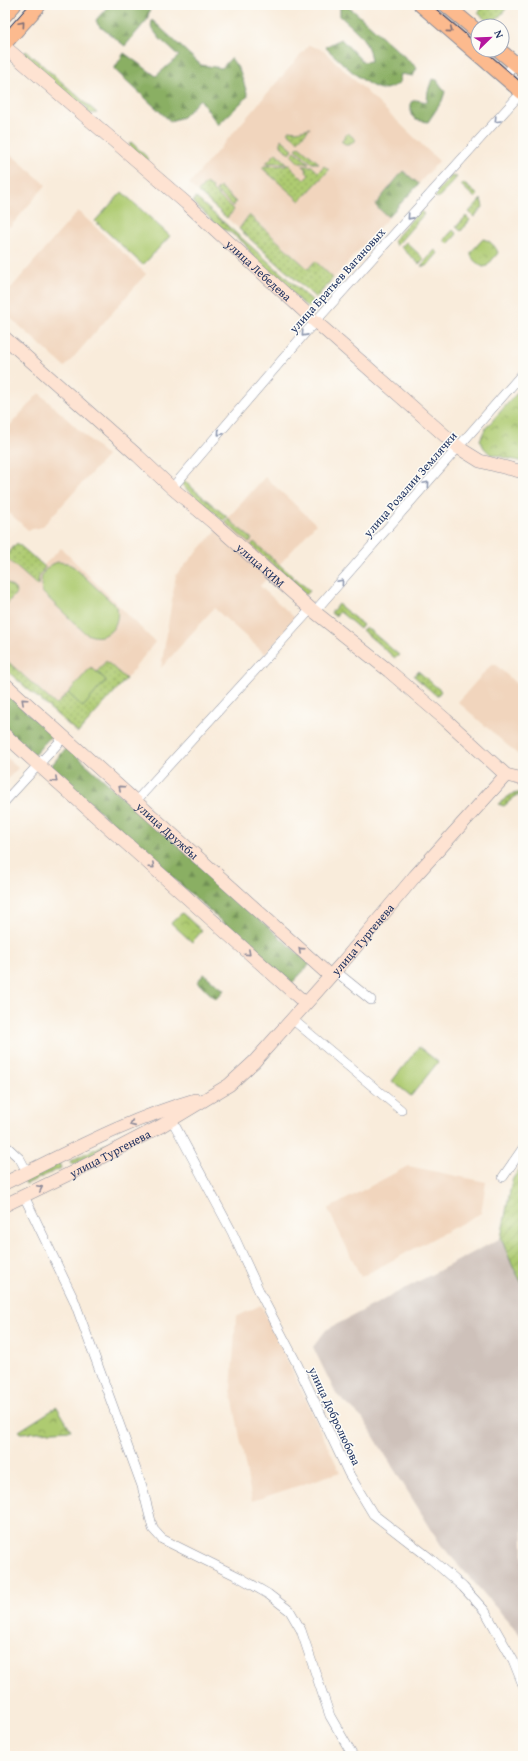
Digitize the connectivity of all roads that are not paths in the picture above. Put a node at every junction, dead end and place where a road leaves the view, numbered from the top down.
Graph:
1 (14, 5) edge
2 (39, 5) edge
3 (420, 5) edge
4 (446, 5) edge
5 (5, 15) edge
6 (470, 25) edge
7 (5, 43) edge
8 (5, 47) edge
9 (510, 57) edge
10 (520, 63) edge
11 (504, 76) junction
12 (523, 92) edge
13 (316, 322) junction
14 (5, 338) edge
15 (523, 373) edge
16 (459, 448) junction
17 (523, 472) edge
18 (172, 488) junction
19 (313, 610) junction
20 (5, 684) edge
21 (5, 735) edge
22 (64, 737) junction
23 (38, 765) junction
24 (506, 775) junction
25 (523, 779) edge
26 (5, 801) edge
27 (136, 801) junction
28 (332, 973) junction
29 (371, 1000) dead end
30 (305, 1003) junction
31 (292, 1018) junction
32 (402, 1110) dead end
33 (170, 1114) junction
34 (5, 1145) edge
35 (523, 1148) edge
36 (503, 1177) dead end
37 (16, 1178) edge
38 (24, 1196) junction
39 (5, 1205) edge
40 (523, 1685) edge
41 (353, 1756) edge

1 - 5 main road
7 -> 2 main road
3 -> 11 main road
4 - 6 main road
8 - 13 street, улица Лебедева
9 - 10 main road
10 - 11 street
11 - 12 main road
12 -> 13 street, улица Братьев Вагановых
13 - 16 street, улица Лебедева
13 -> 18 street, улица Братьев Вагановых
14 - 18 street, улица КИМ
15 - 16 street, улица Розалии Землячки
16 - 17 street, улица Лебедева
19 -> 16 street, улица Розалии Землячки
18 - 19 street, улица КИМ
19 - 24 street, улица КИМ
19 - 27 street, улица Розалии Землячки
22 -> 20 street, улица Дружбы
21 - 23 street
22 - 23 street
27 -> 22 street, улица Дружбы
23 - 26 street
23 -> 30 street
24 - 25 street, улица КИМ
24 - 28 street, улица Тургенева
28 -> 27 street, улица Дружбы
28 - 29 street
28 - 30 street, улица Тургенева
30 - 31 street, улица Тургенева
31 - 32 street
31 - 33 street, улица Тургенева
33 -> 37 street, улица Тургенева
38 -> 33 street, улица Тургенева
33 - 40 street, улица Добролюбова
34 - 37 street
35 - 36 street
37 - 38 street
38 - 39 street, улица Тургенева
38 - 41 street

